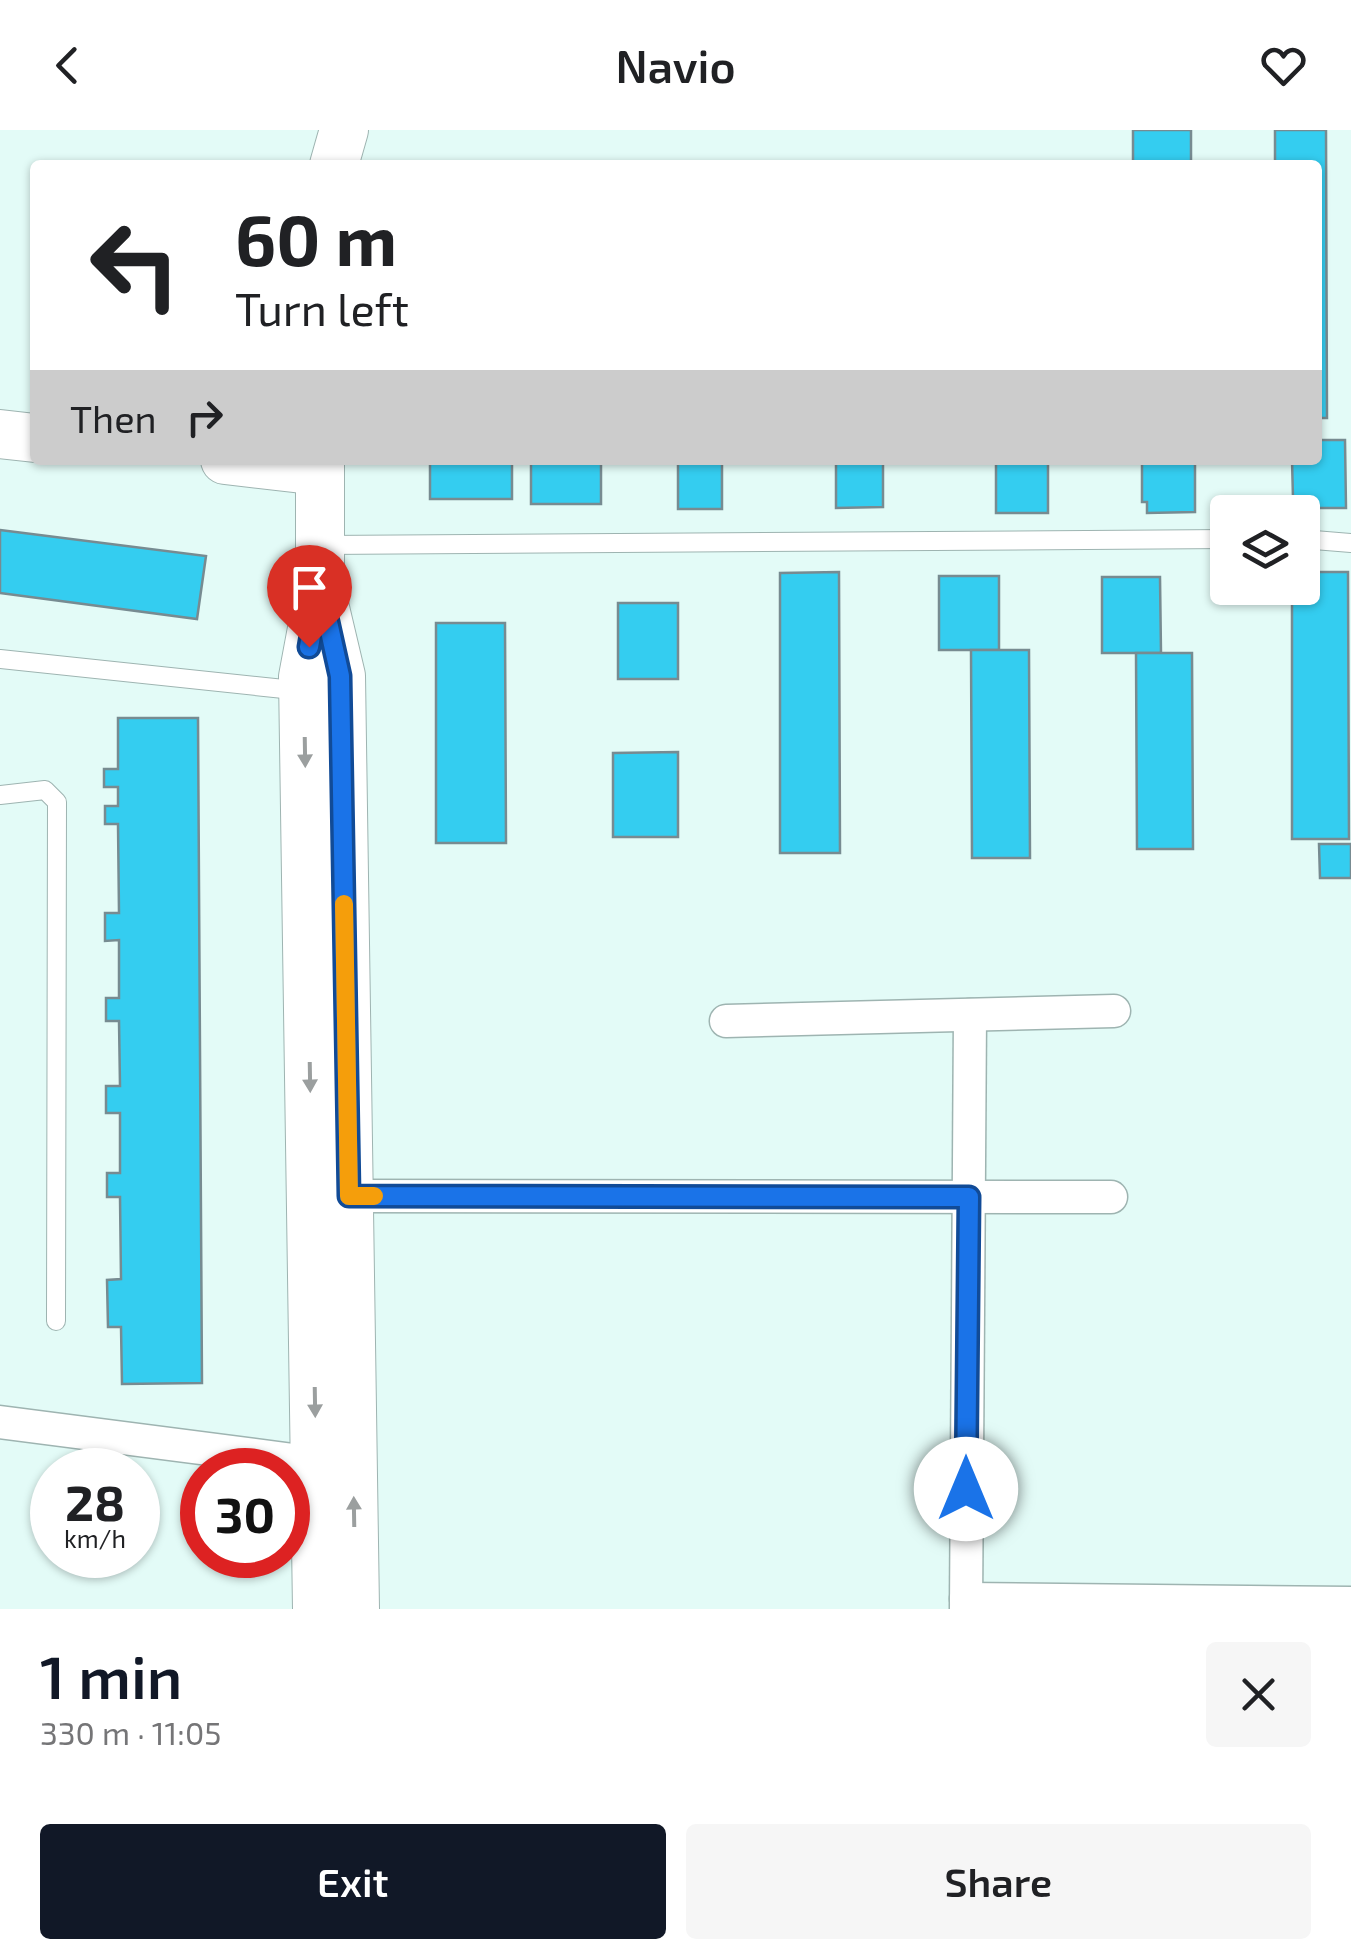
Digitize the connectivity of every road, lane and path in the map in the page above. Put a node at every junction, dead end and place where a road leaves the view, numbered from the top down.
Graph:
1 (344, 130) edge
2 (335, 160) edge
3 (0, 434) edge
4 (30, 437) edge
5 (320, 466) edge
6 (1210, 540) edge
7 (1320, 541) edge
8 (1351, 543) edge
9 (320, 566) junction
10 (0, 659) edge
11 (304, 691) junction
12 (0, 795) edge
13 (1114, 1011) dead end
14 (970, 1015) junction
15 (726, 1021) dead end
16 (349, 1196) junction
17 (969, 1197) junction
18 (1111, 1197) dead end
19 (56, 1321) dead end
20 (0, 1422) edge
21 (316, 1463) junction
22 (1351, 1603) edge
23 (966, 1604) edge
24 (317, 1609) edge
25 (355, 1609) edge

1 - 2 main road
3 - 4 main road
5 - 9 main road
6 - 9 lane
7 - 8 lane
9 - 11 main road
9 - 16 main road
10 - 11 lane
11 -> 21 main road
12 - 19 lane
13 - 14 street
14 - 15 street
14 - 17 street
16 - 17 street
25 -> 16 main road
17 - 18 street
17 - 23 street
20 - 21 street
21 - 24 main road
22 - 23 street

